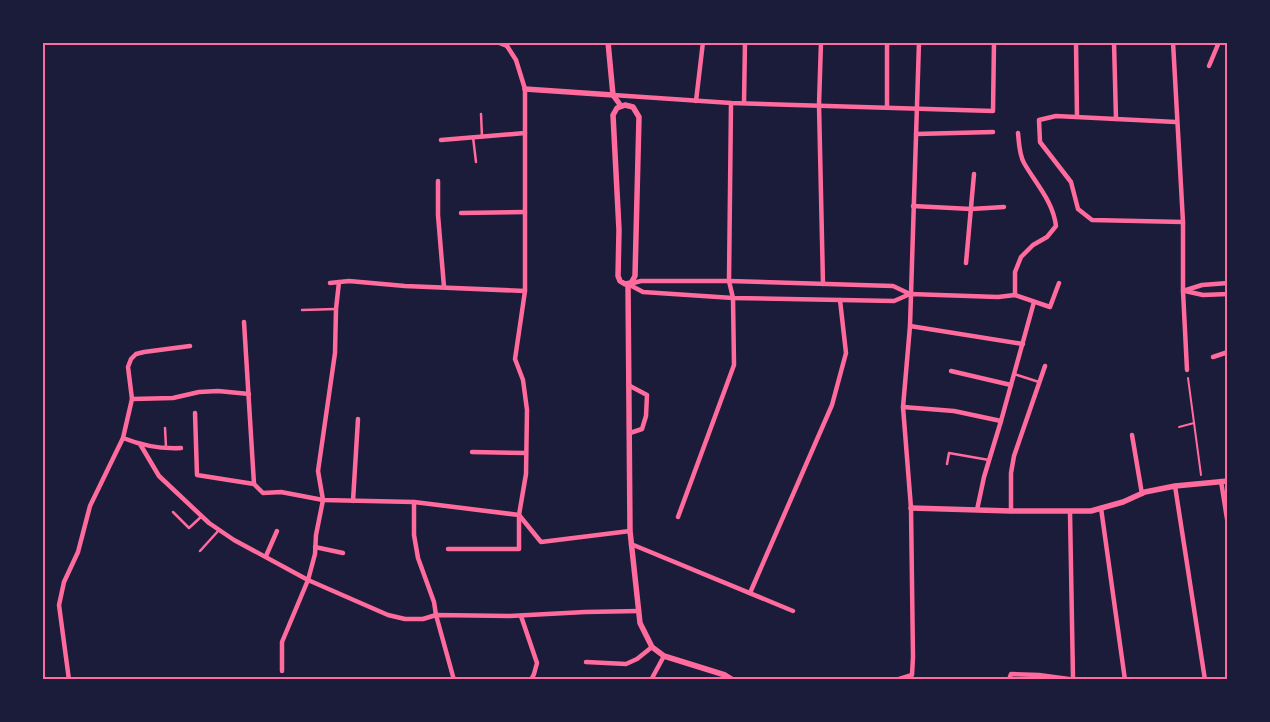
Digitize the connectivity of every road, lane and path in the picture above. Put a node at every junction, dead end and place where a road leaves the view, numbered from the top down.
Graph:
1 (497, 42) edge
2 (608, 42) edge
3 (703, 42) edge
4 (745, 42) edge
5 (821, 42) edge
6 (887, 42) edge
7 (919, 42) edge
8 (994, 42) edge
9 (1076, 42) edge
10 (1114, 42) edge
11 (1173, 42) edge
12 (1219, 42) edge
13 (507, 44) edge
14 (1209, 66) dead end
15 (526, 89) junction
16 (613, 95) junction
17 (696, 101) junction
18 (732, 103) junction
19 (744, 104) junction
20 (819, 105) junction
21 (621, 106) junction
22 (887, 107) junction
23 (917, 108) junction
24 (481, 114) dead end
25 (1077, 117) junction
26 (1116, 119) junction
27 (1176, 122) junction
28 (993, 132) dead end
29 (1018, 132) dead end
30 (525, 133) junction
31 (916, 134) junction
32 (482, 137) junction
33 (473, 138) junction
34 (441, 140) dead end
35 (476, 162) dead end
36 (974, 174) dead end
37 (438, 182) dead end
38 (912, 206) junction
39 (1004, 207) dead end
40 (970, 209) junction
41 (525, 212) junction
42 (461, 213) dead end
43 (1183, 222) junction
44 (966, 264) dead end
45 (729, 281) junction
46 (339, 282) junction
47 (330, 283) dead end
48 (1059, 283) dead end
49 (628, 284) junction
50 (823, 284) junction
51 (1228, 284) edge
52 (444, 287) junction
53 (525, 291) junction
54 (1183, 291) junction
55 (910, 294) junction
56 (1228, 294) edge
57 (1015, 295) junction
58 (733, 298) junction
59 (840, 300) junction
60 (1034, 302) junction
61 (336, 309) junction
62 (302, 310) dead end
63 (244, 322) dead end
64 (910, 326) junction
65 (1023, 344) junction
66 (190, 346) dead end
67 (1228, 352) edge
68 (1213, 357) dead end
69 (1045, 366) dead end
70 (1187, 370) joint
71 (951, 372) dead end
72 (1014, 374) junction
73 (1039, 382) junction
74 (630, 386) junction
75 (1011, 386) junction
76 (249, 394) junction
77 (132, 399) junction
78 (903, 407) junction
79 (195, 413) dead end
80 (358, 419) dead end
81 (1001, 421) junction
82 (1194, 423) junction
83 (1179, 427) dead end
84 (165, 428) dead end
85 (630, 433) junction
86 (1132, 434) dead end
87 (124, 438) junction
88 (140, 444) junction
89 (181, 448) dead end
90 (166, 449) junction
91 (472, 452) dead end
92 (526, 453) junction
93 (989, 460) junction
94 (947, 464) dead end
95 (1224, 481) edge
96 (1203, 483) junction
97 (254, 484) junction
98 (1175, 486) junction
99 (1142, 494) junction
100 (323, 500) junction
101 (353, 501) junction
102 (414, 502) junction
103 (911, 508) junction
104 (1101, 508) junction
105 (977, 510) junction
106 (1010, 511) junction
107 (173, 512) dead end
108 (1070, 512) junction
109 (519, 515) junction
110 (202, 516) junction
111 (678, 517) dead end
112 (1228, 525) edge
113 (219, 530) junction
114 (277, 531) dead end
115 (630, 531) junction
116 (632, 544) junction
117 (315, 547) junction
118 (448, 549) dead end
119 (200, 551) dead end
120 (343, 554) dead end
121 (266, 556) junction
122 (308, 580) junction
123 (750, 593) junction
124 (639, 611) junction
125 (793, 611) dead end
126 (436, 615) junction
127 (521, 616) junction
128 (652, 647) junction
129 (664, 656) junction
130 (586, 662) dead end
131 (282, 672) dead end
132 (912, 674) junction
133 (1075, 679) edge
134 (69, 680) edge
135 (454, 680) edge
136 (531, 680) edge
137 (651, 680) edge
138 (733, 680) edge
139 (896, 680) edge
140 (917, 680) edge
141 (1009, 680) edge
142 (1125, 680) edge
143 (1205, 680) edge

1 - 13 street
2 - 16 street
3 - 17 street
4 - 19 street
5 - 20 street
6 - 22 street
7 - 23 street
8 - 23 street
9 - 25 street
10 - 26 street
11 - 27 street
12 - 14 street
13 - 15 street
15 - 16 street
15 - 30 street
16 - 17 street
16 - 21 street
17 - 18 street
18 - 19 street
18 - 45 street
19 - 20 street
20 - 22 street
20 - 50 street
21 - 49 street
21 - 49 street
22 - 23 street
23 - 31 street
24 - 32 lane
25 - 26 street
25 - 43 street
26 - 27 street
27 - 43 street
28 - 31 street
29 - 57 street
30 - 32 street
30 - 41 street
31 - 38 street
32 - 33 street
33 - 34 street
33 - 35 lane
36 - 40 street
37 - 52 street
38 - 40 street
38 - 55 street
39 - 40 street
40 - 44 street
41 - 42 street
41 - 53 street
43 - 54 street
45 - 49 street
45 - 50 street
45 - 58 street
46 - 47 street
46 - 52 street
46 - 61 street
48 - 60 street
49 - 58 street
49 - 74 street
50 - 55 street
51 - 54 street
52 - 53 street
53 - 92 street
54 - 56 street
54 - 70 street
55 - 57 street
55 - 59 street
55 - 64 street
57 - 60 street
58 - 59 street
58 - 111 street
59 - 123 street
60 - 65 street
61 - 62 lane
61 - 100 street
63 - 76 street
64 - 65 street
64 - 78 street
65 - 72 street
66 - 77 street
67 - 68 street
69 - 73 street
70 - 82 path
71 - 75 street
72 - 73 lane
72 - 75 street
73 - 106 street
74 - 85 street
74 - 85 street
75 - 81 street
76 - 77 street
76 - 97 street
77 - 87 street
78 - 81 street
78 - 103 street
79 - 97 street
80 - 101 street
81 - 93 street
82 - 83 path
82 - 96 path
84 - 90 lane
85 - 115 street
86 - 99 street
87 - 88 street
87 - 134 street
88 - 90 street
88 - 110 street
89 - 90 street
91 - 92 street
92 - 109 street
93 - 94 lane
93 - 105 street
95 - 96 street
95 - 112 street
96 - 98 street
97 - 100 street
98 - 99 street
98 - 143 street
99 - 104 street
100 - 101 street
100 - 117 street
101 - 102 street
102 - 109 street
102 - 126 street
103 - 105 street
103 - 132 street
104 - 108 street
104 - 142 street
105 - 106 street
106 - 108 street
107 - 110 lane
108 - 133 street
109 - 115 street
109 - 118 street
110 - 113 street
113 - 119 lane
113 - 121 street
114 - 121 street
115 - 116 street
116 - 123 street
116 - 124 street
117 - 120 street
117 - 122 street
121 - 122 street
122 - 126 street
122 - 131 street
123 - 125 street
124 - 127 street
124 - 128 street
126 - 127 street
126 - 135 street
127 - 136 street
128 - 129 street
128 - 130 street
129 - 137 street
129 - 138 street
132 - 139 street
132 - 140 street
133 - 141 street

